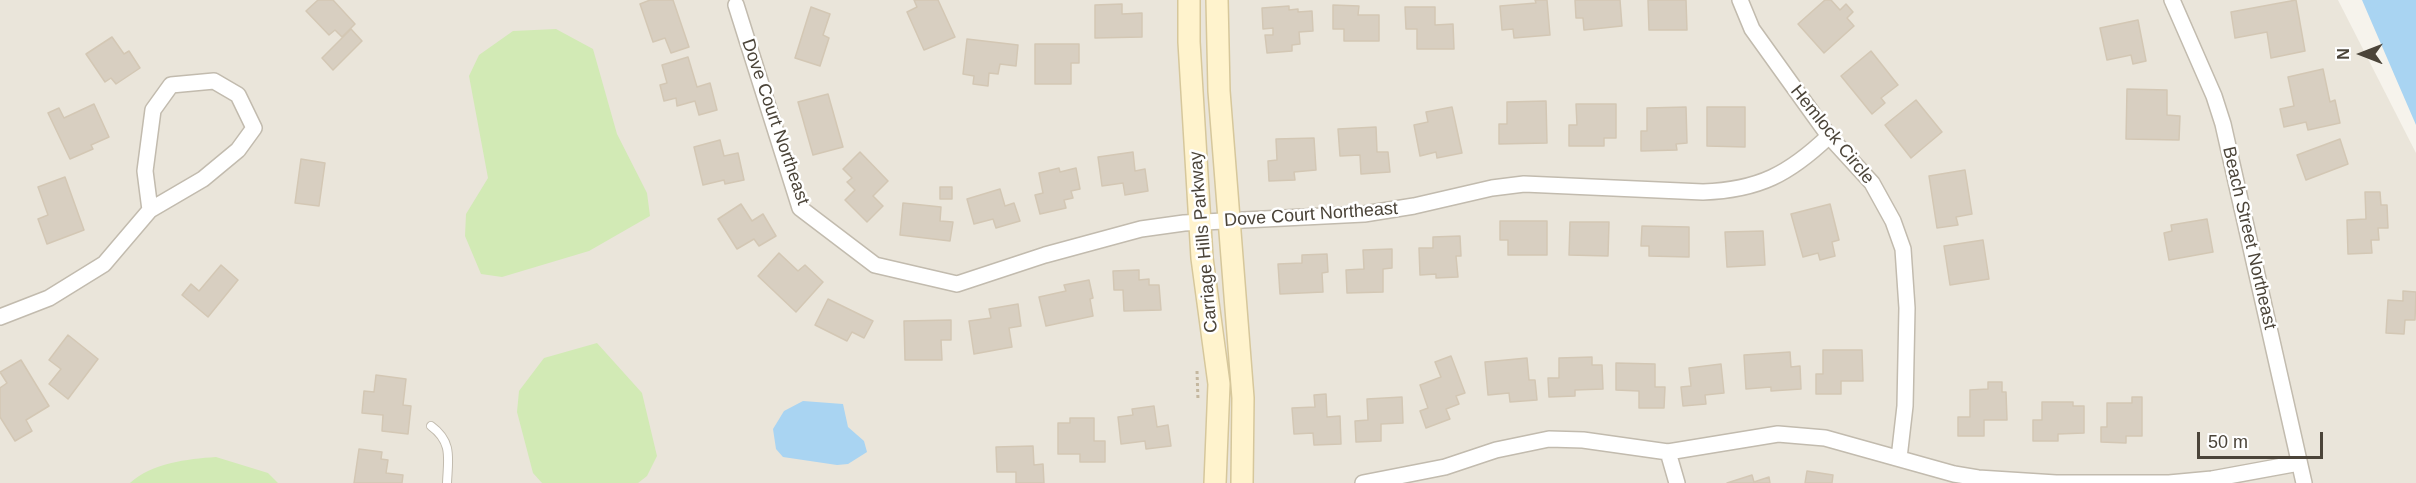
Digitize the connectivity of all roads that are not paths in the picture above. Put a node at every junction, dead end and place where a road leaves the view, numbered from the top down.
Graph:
1 (1189, 0) edge
2 (1217, 0) edge
3 (1740, 0) edge
4 (2172, 0) edge
5 (736, 5) dead end
6 (1829, 135) junction
7 (150, 210) junction
8 (1201, 222) junction
9 (1228, 222) junction
10 (0, 317) edge
11 (431, 426) dead end
12 (1668, 452) junction
13 (1899, 458) junction
14 (2299, 464) junction
15 (447, 483) edge
16 (1215, 483) edge
17 (1242, 483) edge
18 (1363, 483) edge
19 (1677, 483) edge
20 (2304, 483) edge

1 - 8 street, Carriage Hills Parkway
2 - 9 street, Carriage Hills Parkway
3 - 6 street, Hemlock Circle
4 - 14 street, Beach Street Northeast
5 - 8 street, Dove Court Northeast
6 - 9 street, Dove Court Northeast
6 - 13 street, Hemlock Circle
7 - 7 street
7 - 10 street
8 - 9 street, Dove Court Northeast
8 - 16 street, Carriage Hills Parkway
9 - 17 street, Carriage Hills Parkway
11 - 15 lane
12 - 13 street
12 - 18 street
12 - 19 street
13 - 14 street
14 - 20 street, Beach Street Northeast

